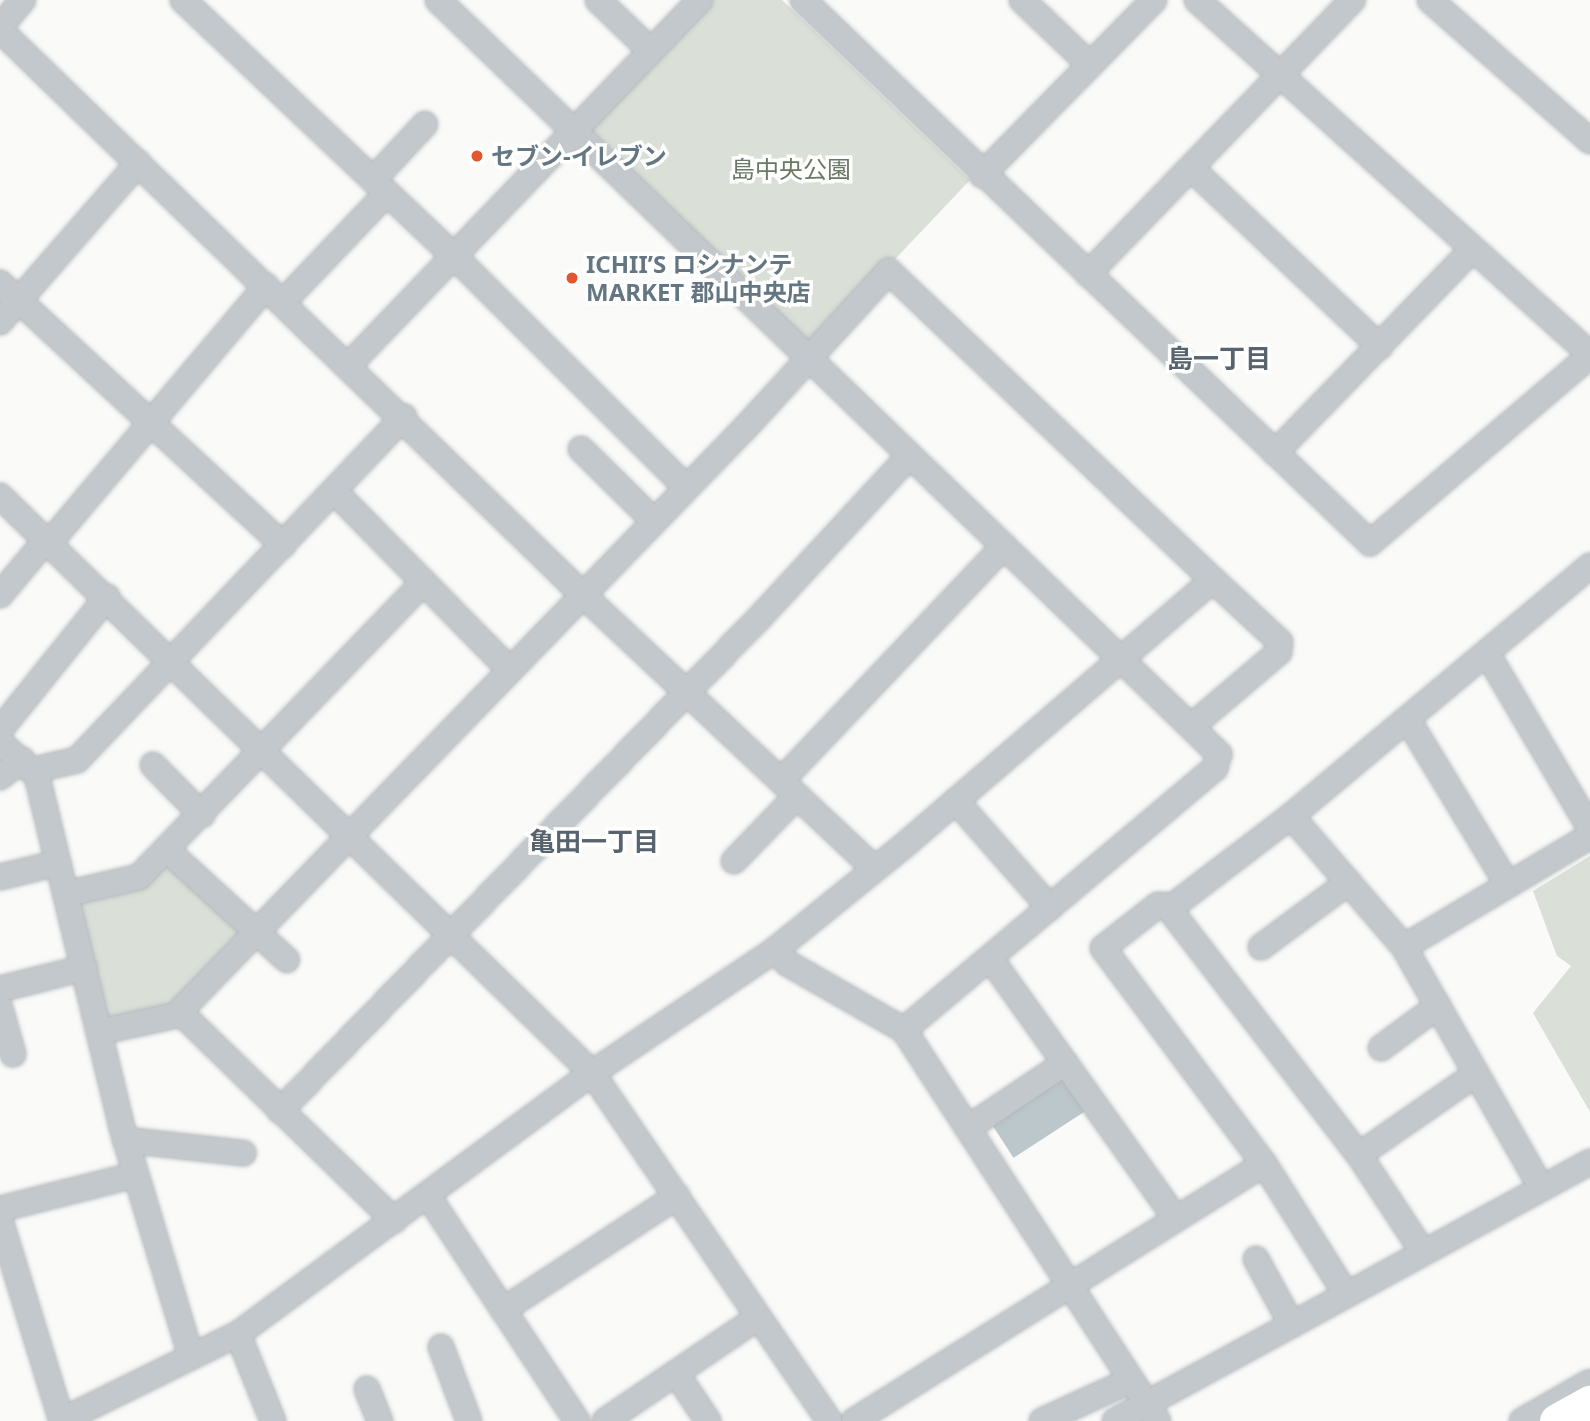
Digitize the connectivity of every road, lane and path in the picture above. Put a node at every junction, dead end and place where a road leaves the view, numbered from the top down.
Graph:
1 (23, 0) edge
2 (183, 0) edge
3 (438, 0) edge
4 (598, 0) edge
5 (700, 0) edge
6 (803, 0) edge
7 (1022, 0) edge
8 (1154, 0) edge
9 (1197, 0) edge
10 (1353, 0) edge
11 (1430, 0) edge
12 (0, 28) edge
13 (649, 49) junction
14 (1090, 65) junction
15 (1280, 73) junction
16 (425, 124) dead end
17 (576, 132) junction
18 (1590, 141) edge
19 (138, 163) junction
20 (1191, 168) junction
21 (982, 176) junction
22 (380, 186) junction
23 (1473, 249) junction
24 (454, 256) junction
25 (1088, 274) junction
26 (0, 283) edge
27 (274, 294) junction
28 (19, 300) junction
29 (0, 322) edge
30 (1380, 347) junction
31 (1590, 355) edge
32 (809, 358) junction
33 (349, 365) junction
34 (404, 417) junction
35 (149, 424) junction
36 (581, 449) dead end
37 (1275, 453) junction
38 (909, 456) junction
39 (686, 487) junction
40 (336, 493) junction
41 (0, 496) edge
42 (654, 521) junction
43 (48, 540) junction
44 (283, 545) junction
45 (1004, 546) junction
46 (1590, 566) edge
47 (1213, 580) junction
48 (424, 582) junction
49 (0, 595) edge
50 (583, 595) junction
51 (107, 597) junction
52 (1488, 655) junction
53 (1123, 659) junction
54 (173, 661) junction
55 (510, 670) junction
56 (686, 691) junction
57 (1408, 720) junction
58 (1193, 725) junction
59 (0, 730) edge
60 (0, 742) edge
61 (264, 751) junction
62 (28, 765) junction
63 (153, 765) dead end
64 (0, 777) edge
65 (789, 788) junction
66 (956, 802) junction
67 (202, 815) junction
68 (1291, 816) junction
69 (1590, 828) edge
70 (349, 835) junction
71 (1590, 836) edge
72 (168, 851) junction
73 (734, 861) dead end
74 (58, 863) junction
75 (875, 869) junction
76 (0, 877) edge
77 (1349, 882) junction
78 (1508, 885) junction
79 (65, 894) junction
80 (1167, 906) junction
81 (1049, 908) junction
82 (255, 933) junction
83 (453, 934) junction
84 (1261, 947) dead end
85 (1404, 947) junction
86 (775, 950) junction
87 (990, 958) junction
88 (288, 960) dead end
89 (84, 968) junction
90 (0, 989) edge
91 (1438, 1006) junction
92 (0, 1008) edge
93 (182, 1014) junction
94 (904, 1030) junction
95 (99, 1032) junction
96 (1381, 1048) dead end
97 (13, 1054) dead end
98 (1065, 1063) junction
99 (592, 1073) junction
100 (1476, 1074) junction
101 (280, 1111) junction
102 (968, 1128) junction
103 (125, 1140) junction
104 (243, 1153) dead end
105 (1359, 1155) junction
106 (1590, 1162) edge
107 (1264, 1164) junction
108 (135, 1175) junction
109 (1541, 1187) junction
110 (428, 1196) junction
111 (677, 1196) junction
112 (0, 1209) edge
113 (1176, 1219) junction
114 (0, 1220) edge
115 (394, 1220) junction
116 (1423, 1252) junction
117 (1256, 1259) dead end
118 (1072, 1282) junction
119 (1346, 1294) junction
120 (503, 1310) junction
121 (757, 1318) junction
122 (1292, 1325) junction
123 (237, 1334) junction
124 (441, 1347) dead end
125 (191, 1356) junction
126 (676, 1373) junction
127 (1131, 1380) junction
128 (1590, 1382) edge
129 (367, 1388) dead end
130 (1590, 1403) edge
131 (1153, 1413) edge
132 (567, 1418) edge
133 (67, 1420) edge
134 (273, 1421) edge
135 (380, 1421) edge
136 (469, 1421) edge
137 (605, 1421) edge
138 (708, 1421) edge
139 (829, 1421) edge
140 (854, 1421) edge
141 (1042, 1421) edge
142 (1115, 1421) edge
143 (1522, 1421) edge
144 (1557, 1421) edge

1 - 12 street
2 - 22 street
3 - 17 street
4 - 13 street
5 - 13 street
6 - 21 street
7 - 14 street
8 - 14 street
9 - 15 street
10 - 15 street
11 - 18 street
12 - 19 street
13 - 17 street
14 - 21 street
15 - 20 street
15 - 23 street
16 - 22 street
17 - 24 street
17 - 32 street
19 - 27 street
19 - 28 street
20 - 25 street
20 - 30 street
21 - 25 street
22 - 24 street
22 - 27 street
23 - 30 street
23 - 31 street
24 - 33 street
24 - 39 street
25 - 37 street
26 - 28 street
27 - 33 street
27 - 35 street
28 - 29 street
28 - 35 street
30 - 37 street
31 - 37 street
32 - 38 street
32 - 39 street
32 - 47 street
33 - 34 street
34 - 40 street
34 - 50 street
35 - 43 street
35 - 44 street
36 - 42 street
38 - 45 street
38 - 56 street
39 - 42 street
40 - 44 street
40 - 48 street
41 - 43 street
42 - 50 street
43 - 49 street
43 - 51 street
44 - 54 street
45 - 53 street
45 - 65 street
46 - 52 street
47 - 53 street
47 - 58 street
48 - 55 street
48 - 61 street
50 - 55 street
50 - 56 street
51 - 54 street
51 - 59 street
52 - 57 street
52 - 69 street
53 - 58 street
53 - 66 street
54 - 61 street
54 - 62 street
55 - 70 street
56 - 65 street
56 - 83 street
57 - 68 street
57 - 78 street
58 - 81 street
60 - 62 street
61 - 67 street
61 - 70 street
62 - 64 street
62 - 74 street
63 - 67 street
65 - 73 street
65 - 75 street
66 - 75 street
66 - 81 street
67 - 72 street
68 - 77 street
68 - 80 street
70 - 82 street
70 - 83 street
71 - 78 street
72 - 79 street
72 - 82 street
74 - 76 street
74 - 79 street
75 - 86 street
77 - 84 street
77 - 85 street
78 - 85 street
79 - 89 street
80 - 105 street
80 - 107 street
81 - 87 street
82 - 88 street
82 - 93 street
83 - 99 street
83 - 101 street
85 - 91 street
86 - 94 street
86 - 99 street
87 - 94 street
87 - 98 street
89 - 90 street
89 - 95 street
91 - 96 street
91 - 100 street
92 - 97 street
93 - 95 street
93 - 101 street
94 - 102 street
95 - 103 street
98 - 102 street
98 - 113 street
99 - 110 street
99 - 111 street
100 - 105 street
100 - 109 street
101 - 115 street
102 - 118 street
103 - 104 street
103 - 108 street
105 - 116 street
106 - 109 street
107 - 113 street
107 - 119 street
108 - 112 street
108 - 125 street
109 - 116 street
110 - 115 street
110 - 120 street
111 - 120 street
111 - 121 street
113 - 118 street
114 - 133 street
115 - 123 street
116 - 119 street
117 - 122 street
118 - 127 street
118 - 140 street
119 - 122 street
120 - 132 street
121 - 126 street
121 - 139 street
122 - 131 street
123 - 125 street
123 - 134 street
124 - 136 street
125 - 133 street
126 - 137 street
126 - 138 street
127 - 131 street
127 - 141 street
128 - 143 street
129 - 135 street
130 - 144 highway
131 - 142 street

